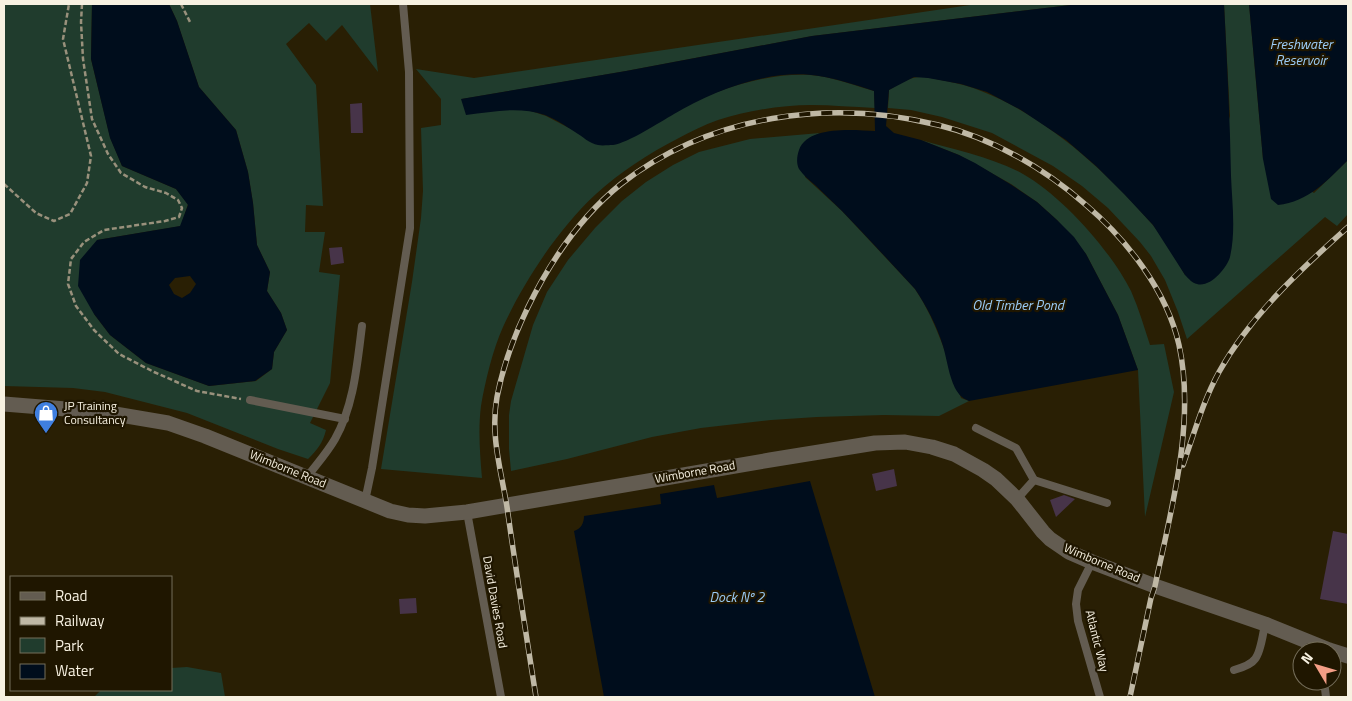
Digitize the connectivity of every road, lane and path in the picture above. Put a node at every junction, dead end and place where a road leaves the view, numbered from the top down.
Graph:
1 (69, 4) edge
2 (82, 4) edge
3 (180, 4) edge
4 (403, 4) edge
5 (190, 22) dead end
6 (4, 184) edge
7 (362, 326) dead end
8 (250, 400) joint
9 (4, 404) edge
10 (345, 419) junction
11 (976, 428) dead end
12 (307, 477) junction
13 (1034, 480) junction
14 (1017, 499) junction
15 (365, 501) junction
16 (1108, 503) dead end
17 (467, 512) junction
18 (1092, 562) junction
19 (1264, 624) junction
20 (1306, 641) edge
21 (1234, 670) dead end
22 (501, 697) edge
23 (1100, 697) edge

1 - 6 path
2 - 8 path
3 - 5 path
4 - 15 lane
7 - 10 lane
8 - 10 lane
9 - 12 street, Wimborne Road
10 - 12 lane
11 - 13 lane
12 - 15 street, Wimborne Road
13 - 14 lane
13 - 16 lane
14 - 17 street, Wimborne Road
14 - 18 street, Wimborne Road
15 - 17 street, Wimborne Road
17 - 22 lane, David Davies Road
18 - 19 street, Wimborne Road
18 - 23 lane, Atlantic Way
19 - 20 street, Wimborne Road
19 - 21 lane

